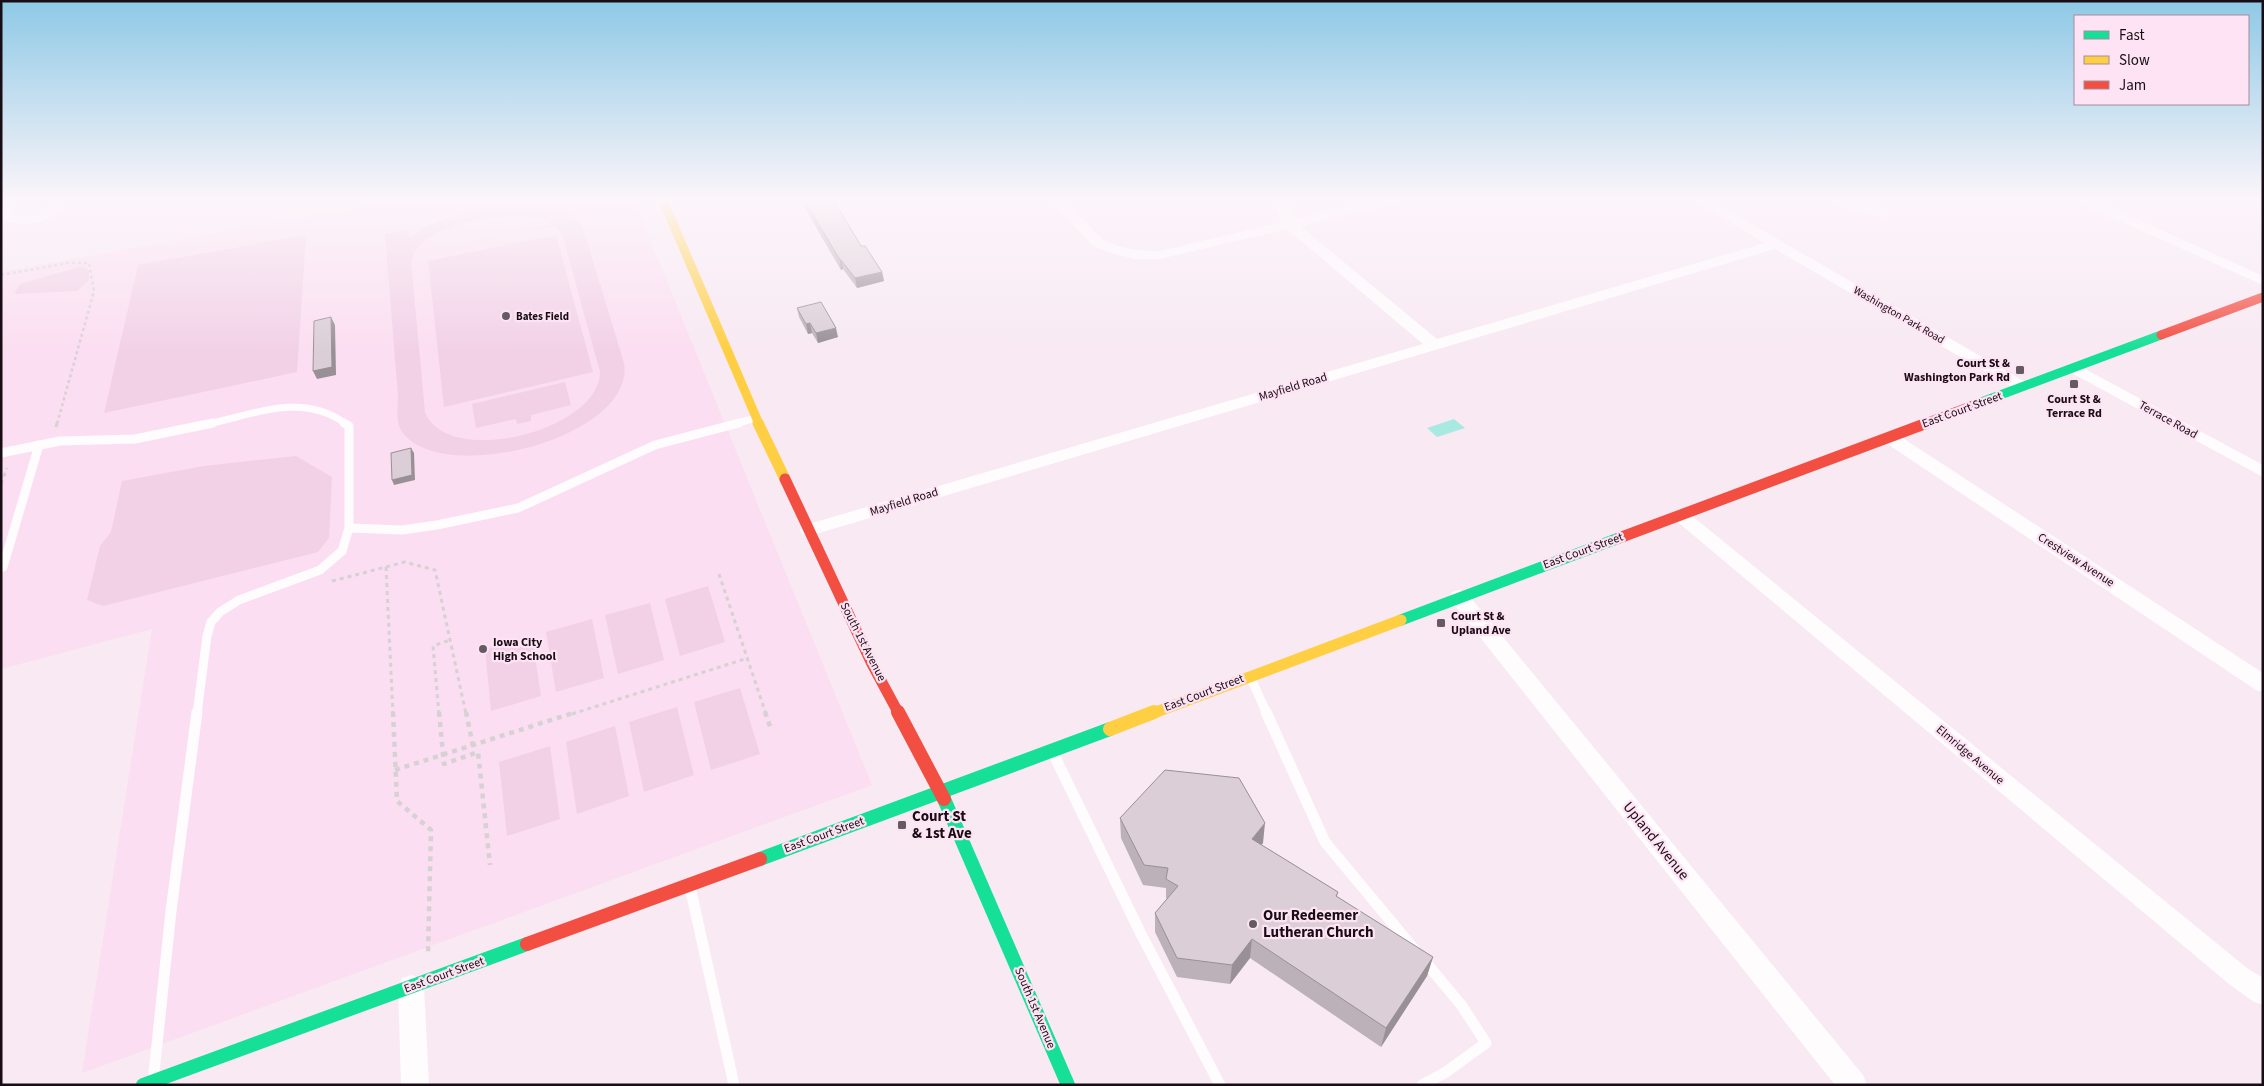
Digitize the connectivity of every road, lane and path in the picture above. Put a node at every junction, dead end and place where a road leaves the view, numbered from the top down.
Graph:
1 (684, 249) edge
2 (1112, 249) edge
3 (1187, 249) edge
4 (1319, 249) edge
5 (1761, 249) edge
6 (1785, 249) edge
7 (2192, 249) edge
8 (1, 275) edge
9 (2263, 281) edge
10 (2263, 297) edge
11 (1434, 345) junction
12 (2074, 368) junction
13 (2023, 387) junction
14 (756, 418) junction
15 (1889, 437) junction
16 (52, 442) junction
17 (39, 445) junction
18 (1, 453) edge
19 (2263, 472) edge
20 (1680, 515) junction
21 (349, 528) junction
22 (808, 530) junction
23 (386, 567) junction
24 (2, 569) edge
25 (719, 574) dead end
26 (292, 582) junction
27 (1459, 597) junction
28 (450, 640) junction
29 (748, 658) junction
30 (1250, 676) junction
31 (2263, 684) edge
32 (771, 729) dead end
33 (474, 746) junction
34 (1051, 750) junction
35 (444, 756) junction
36 (395, 770) junction
37 (941, 792) junction
38 (490, 865) dead end
39 (689, 884) junction
40 (428, 953) dead end
41 (411, 987) junction
42 (2263, 993) edge
43 (148, 1083) edge
44 (415, 1085) edge
45 (734, 1085) edge
46 (1068, 1085) edge
47 (1220, 1085) edge
48 (1422, 1085) edge
49 (1853, 1085) edge

1 - 14 street, South 1st Avenue
2 - 3 street
4 - 11 street
5 - 11 street, Mayfield Road
6 - 13 street, Washington Park Road
7 - 9 street
8 - 16 path
10 - 12 street, East Court Street
11 - 22 street, Mayfield Road
12 - 13 street, East Court Street
12 - 19 street, Terrace Road
13 - 15 street, East Court Street
14 - 21 lane
14 - 22 street, South 1st Avenue
15 - 20 street, East Court Street
15 - 31 street, Crestview Avenue
16 - 17 lane
16 - 21 lane
17 - 18 lane
17 - 24 lane
20 - 27 street, East Court Street
20 - 42 street, Elmridge Avenue
21 - 26 lane
22 - 37 street, South 1st Avenue
23 - 26 path
23 - 28 path
23 - 36 path
25 - 29 path
26 - 43 lane
27 - 30 street, East Court Street
27 - 49 street, Upland Avenue
28 - 33 path
28 - 35 path
29 - 32 path
29 - 33 path
30 - 34 street, East Court Street
30 - 48 lane
33 - 35 path
34 - 37 street, East Court Street
34 - 47 lane
35 - 36 path
35 - 38 path
36 - 40 path
37 - 39 street, East Court Street
37 - 46 street, South 1st Avenue
39 - 41 street, East Court Street
39 - 45 lane
41 - 43 street, East Court Street
41 - 44 street

